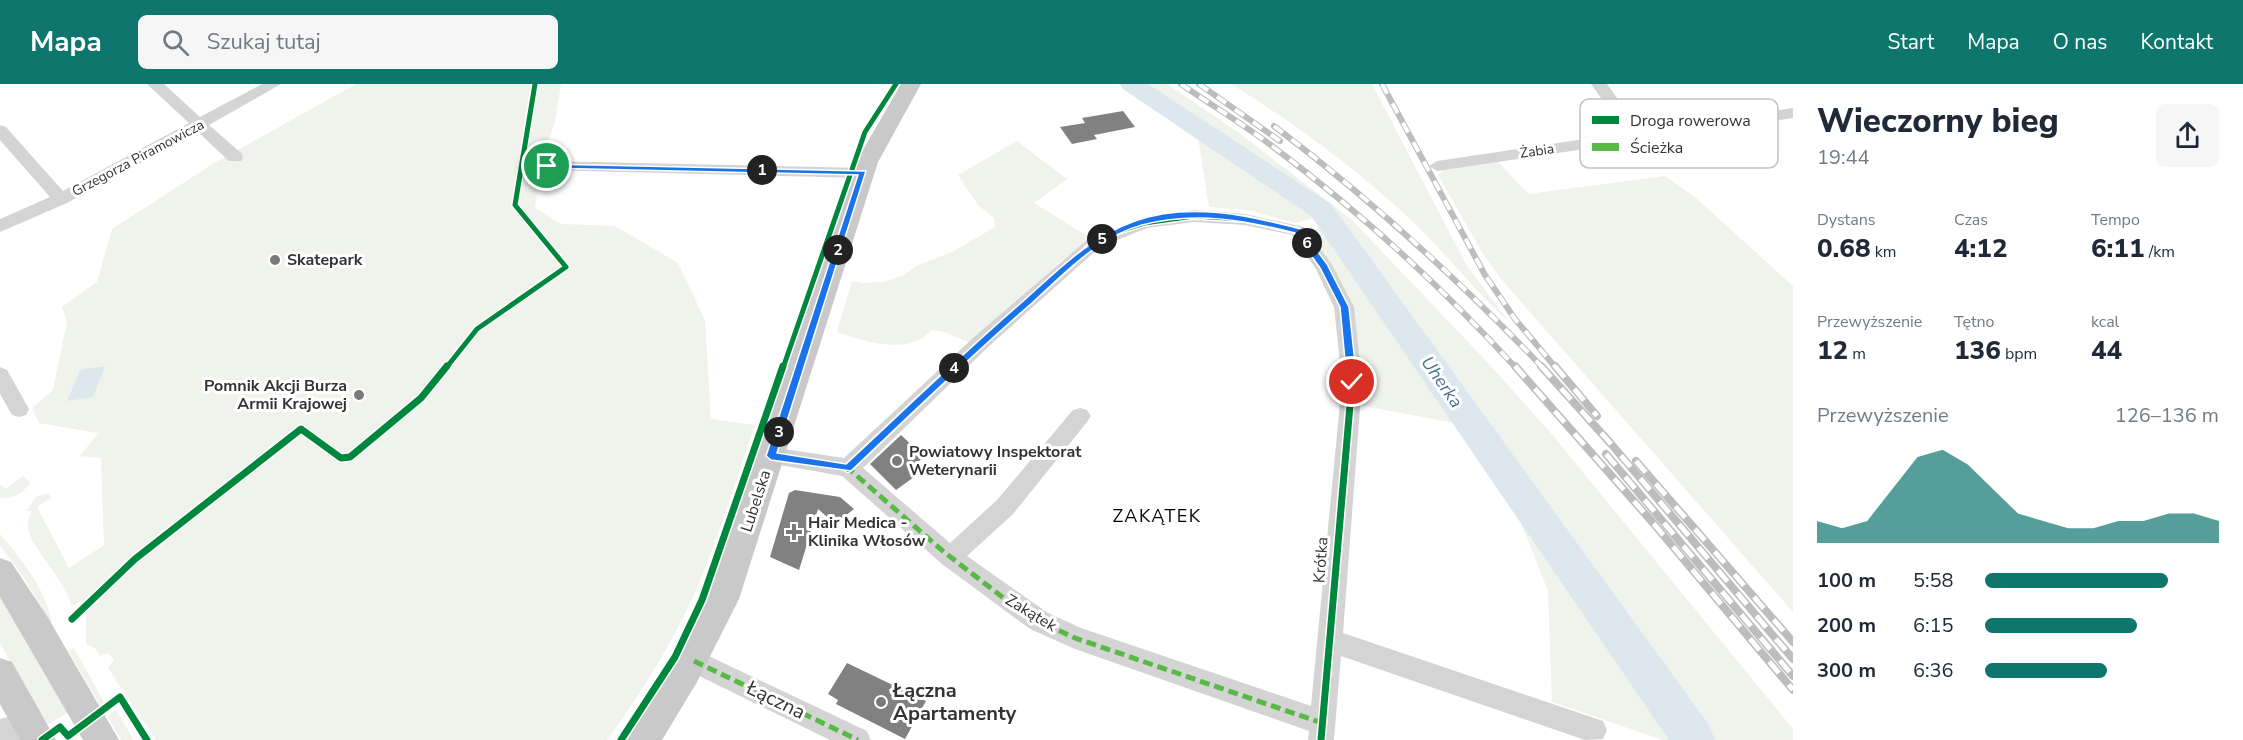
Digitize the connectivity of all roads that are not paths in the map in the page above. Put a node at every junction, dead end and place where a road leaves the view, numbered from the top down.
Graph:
1 (155, 84) edge
2 (273, 84) edge
3 (911, 84) edge
4 (1599, 84) edge
5 (1610, 99) edge
6 (1793, 112) edge
7 (1778, 114) edge
8 (201, 125) junction
9 (0, 130) edge
10 (1580, 145) edge
11 (235, 157) dead end
12 (547, 166) dead end
13 (1437, 166) dead end
14 (863, 173) junction
15 (61, 199) junction
16 (0, 226) edge
17 (0, 375) edge
18 (19, 409) dead end
19 (1080, 416) dead end
20 (771, 456) junction
21 (848, 468) junction
22 (950, 557) junction
23 (0, 571) edge
24 (1329, 640) junction
25 (694, 661) junction
26 (2, 682) edge
27 (1594, 730) dead end
28 (23, 732) edge
29 (1321, 732) edge
30 (102, 740) edge
31 (642, 740) edge
32 (858, 740) edge

1 - 8 street
2 - 8 street, Grzegorza Piramowicza
3 - 14 main road, Lubelska
4 - 5 street
6 - 7 street, Żabia
8 - 11 street
8 - 15 street, Grzegorza Piramowicza
9 - 15 street
10 - 13 street, Żabia
12 - 14 street
14 - 20 main road, Lubelska
15 - 16 street, Grzegorza Piramowicza
17 - 18 street
19 - 22 street
20 - 21 street
20 - 25 main road, Lubelska
21 - 22 street, Zakątek
21 - 24 street, Krótka
22 - 29 street, Zakątek
23 - 30 main road
24 - 27 street
24 - 29 street, Krótka
25 - 31 main road, Lubelska
25 - 32 street, Łączna
26 - 28 main road

